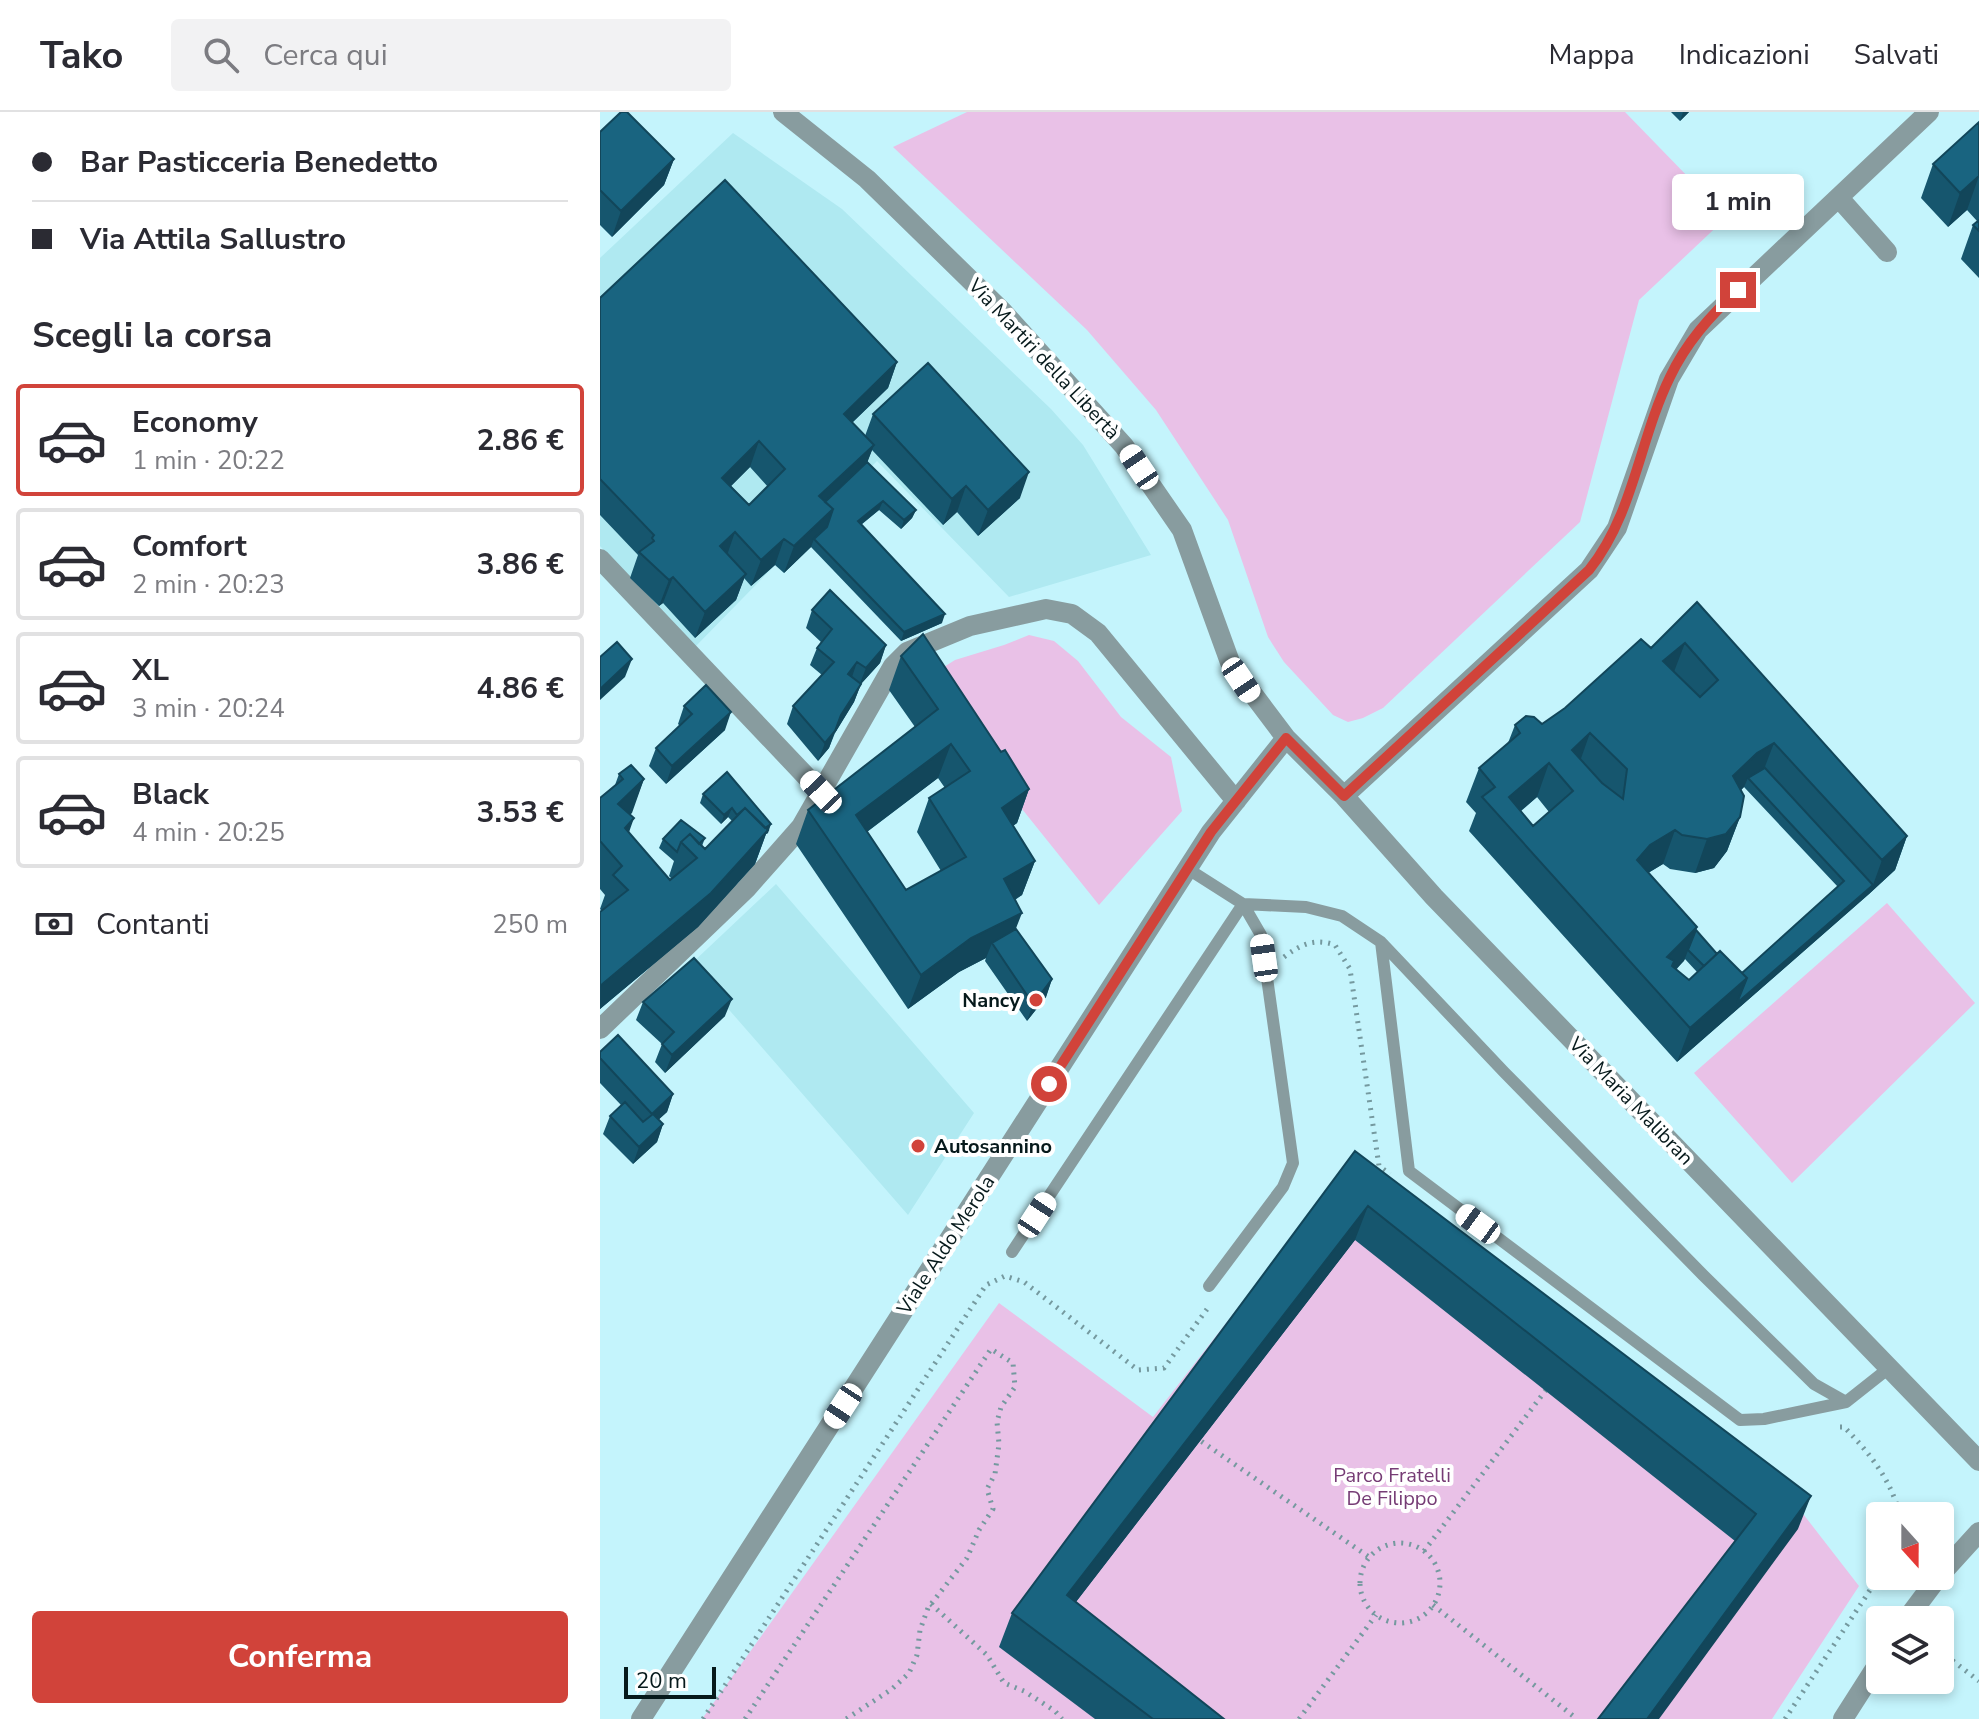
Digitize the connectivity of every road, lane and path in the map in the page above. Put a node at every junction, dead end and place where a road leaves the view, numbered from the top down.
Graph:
1 (783, 112) edge
2 (1929, 112) edge
3 (1839, 198) junction
4 (1887, 252) dead end
5 (600, 559) edge
6 (1286, 738) junction
7 (821, 792) junction
8 (1344, 796) junction
9 (1236, 801) junction
10 (1188, 869) junction
11 (1243, 904) junction
12 (1381, 942) junction
13 (1281, 971) dead end
14 (600, 1029) edge
15 (1391, 1175) edge
16 (1012, 1252) dead end
17 (1213, 1289) joint
18 (1889, 1368) junction
19 (1559, 1374) edge
20 (1846, 1402) junction
21 (1829, 1427) dead end
22 (1192, 1435) edge
23 (1979, 1461) edge
24 (1897, 1502) edge
25 (1979, 1532) edge
26 (1424, 1551) junction
27 (1369, 1557) junction
28 (1954, 1560) edge
29 (1870, 1590) edge
30 (1929, 1590) edge
31 (931, 1604) junction
32 (1433, 1605) junction
33 (1917, 1606) edge
34 (1376, 1615) junction
35 (1954, 1662) edge
36 (1979, 1681) edge
37 (1866, 1683) edge
38 (641, 1719) edge
39 (703, 1719) edge
40 (745, 1719) edge
41 (846, 1719) edge
42 (1062, 1719) edge
43 (1299, 1719) edge
44 (1577, 1719) edge
45 (1785, 1719) edge
46 (1843, 1719) edge

1 - 6 street, Via Martiri della Libertà
2 - 3 street
3 - 4 street
3 - 8 street
5 - 7 street
6 - 8 street, Via Maria Malibran
6 - 9 street, Viale Aldo Merola
7 - 9 street
7 - 14 street
8 - 18 street, Via Maria Malibran
9 - 10 street, Viale Aldo Merola
10 - 11 lane
10 - 38 street, Viale Aldo Merola
11 - 12 lane
11 - 16 lane
11 - 17 lane
12 - 20 lane
12 - 20 lane
13 - 15 path
17 - 39 path
18 - 20 lane
18 - 23 street, Via Maria Malibran
19 - 26 path
21 - 24 path
22 - 27 path
25 - 28 street
26 - 27 path
26 - 32 path
27 - 34 path
29 - 45 path
30 - 33 street
31 - 40 path
31 - 41 path
31 - 42 path
32 - 34 path
32 - 44 path
34 - 43 path
35 - 36 path
37 - 46 street

